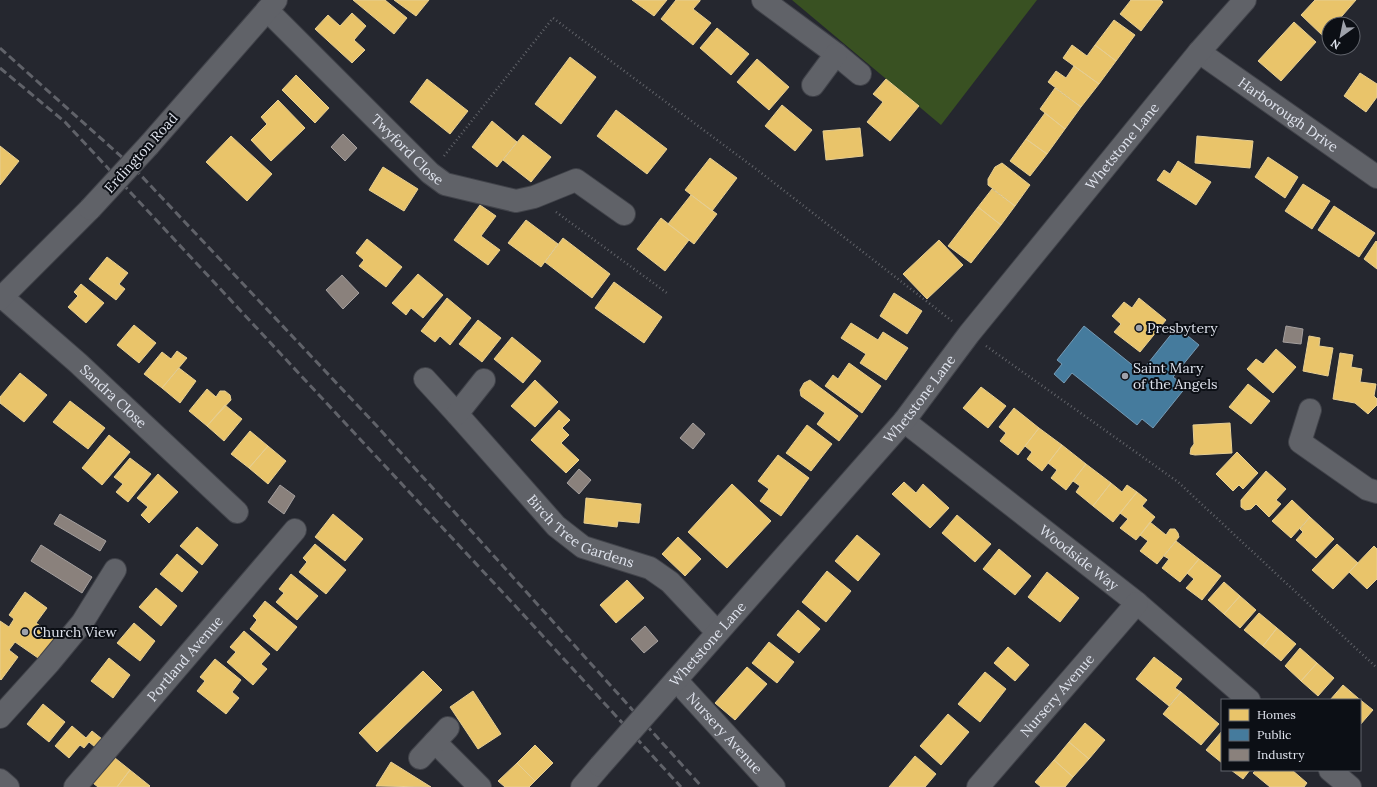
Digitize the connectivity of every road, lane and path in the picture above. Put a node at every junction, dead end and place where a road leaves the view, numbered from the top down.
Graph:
1 (763, 0) edge
2 (1245, 0) edge
3 (272, 5) edge
4 (1199, 52) junction
5 (836, 54) junction
6 (860, 74) dead end
7 (814, 85) dead end
8 (430, 173) junction
9 (1377, 177) edge
10 (534, 196) junction
11 (624, 214) dead end
12 (667, 293) dead end
13 (1, 297) edge
14 (969, 334) junction
15 (425, 379) dead end
16 (484, 380) dead end
17 (1310, 410) dead end
18 (457, 414) junction
19 (904, 421) junction
20 (1370, 489) edge
21 (224, 508) dead end
22 (295, 530) dead end
23 (115, 570) dead end
24 (1137, 603) junction
25 (718, 632) junction
26 (1377, 668) edge
27 (672, 685) junction
28 (1248, 699) edge
29 (0, 717) edge
30 (420, 758) dead end
31 (1331, 771) edge
32 (0, 780) edge
33 (8, 787) edge
34 (75, 787) edge
35 (480, 787) edge
36 (582, 787) edge
37 (774, 787) edge
38 (978, 787) edge
39 (1350, 787) edge

1 - 5 street
2 - 4 street, Whetstone Lane
3 - 8 street, Twyford Close
3 - 13 street, Erdington Road, bridge
4 - 9 street, Harborough Drive
4 - 14 street, Whetstone Lane
5 - 6 street
5 - 7 street
8 - 10 street, Twyford Close
8 - 14 path
10 - 11 street, Twyford Close
10 - 12 path
13 - 21 street, Sandra Close
14 - 19 street, Whetstone Lane
14 - 26 path
15 - 18 street, Birch Tree Gardens
16 - 18 street
17 - 20 street
18 - 25 street, Birch Tree Gardens
19 - 24 street, Woodside Way
19 - 25 street, Whetstone Lane
22 - 34 street, Portland Avenue
23 - 29 street
24 - 28 street, Woodside Way
24 - 38 street, Nursery Avenue
25 - 27 street, Whetstone Lane
27 - 36 street, Whetstone Lane, bridge
27 - 37 street, Nursery Avenue
30 - 35 street
31 - 39 street
32 - 33 street

